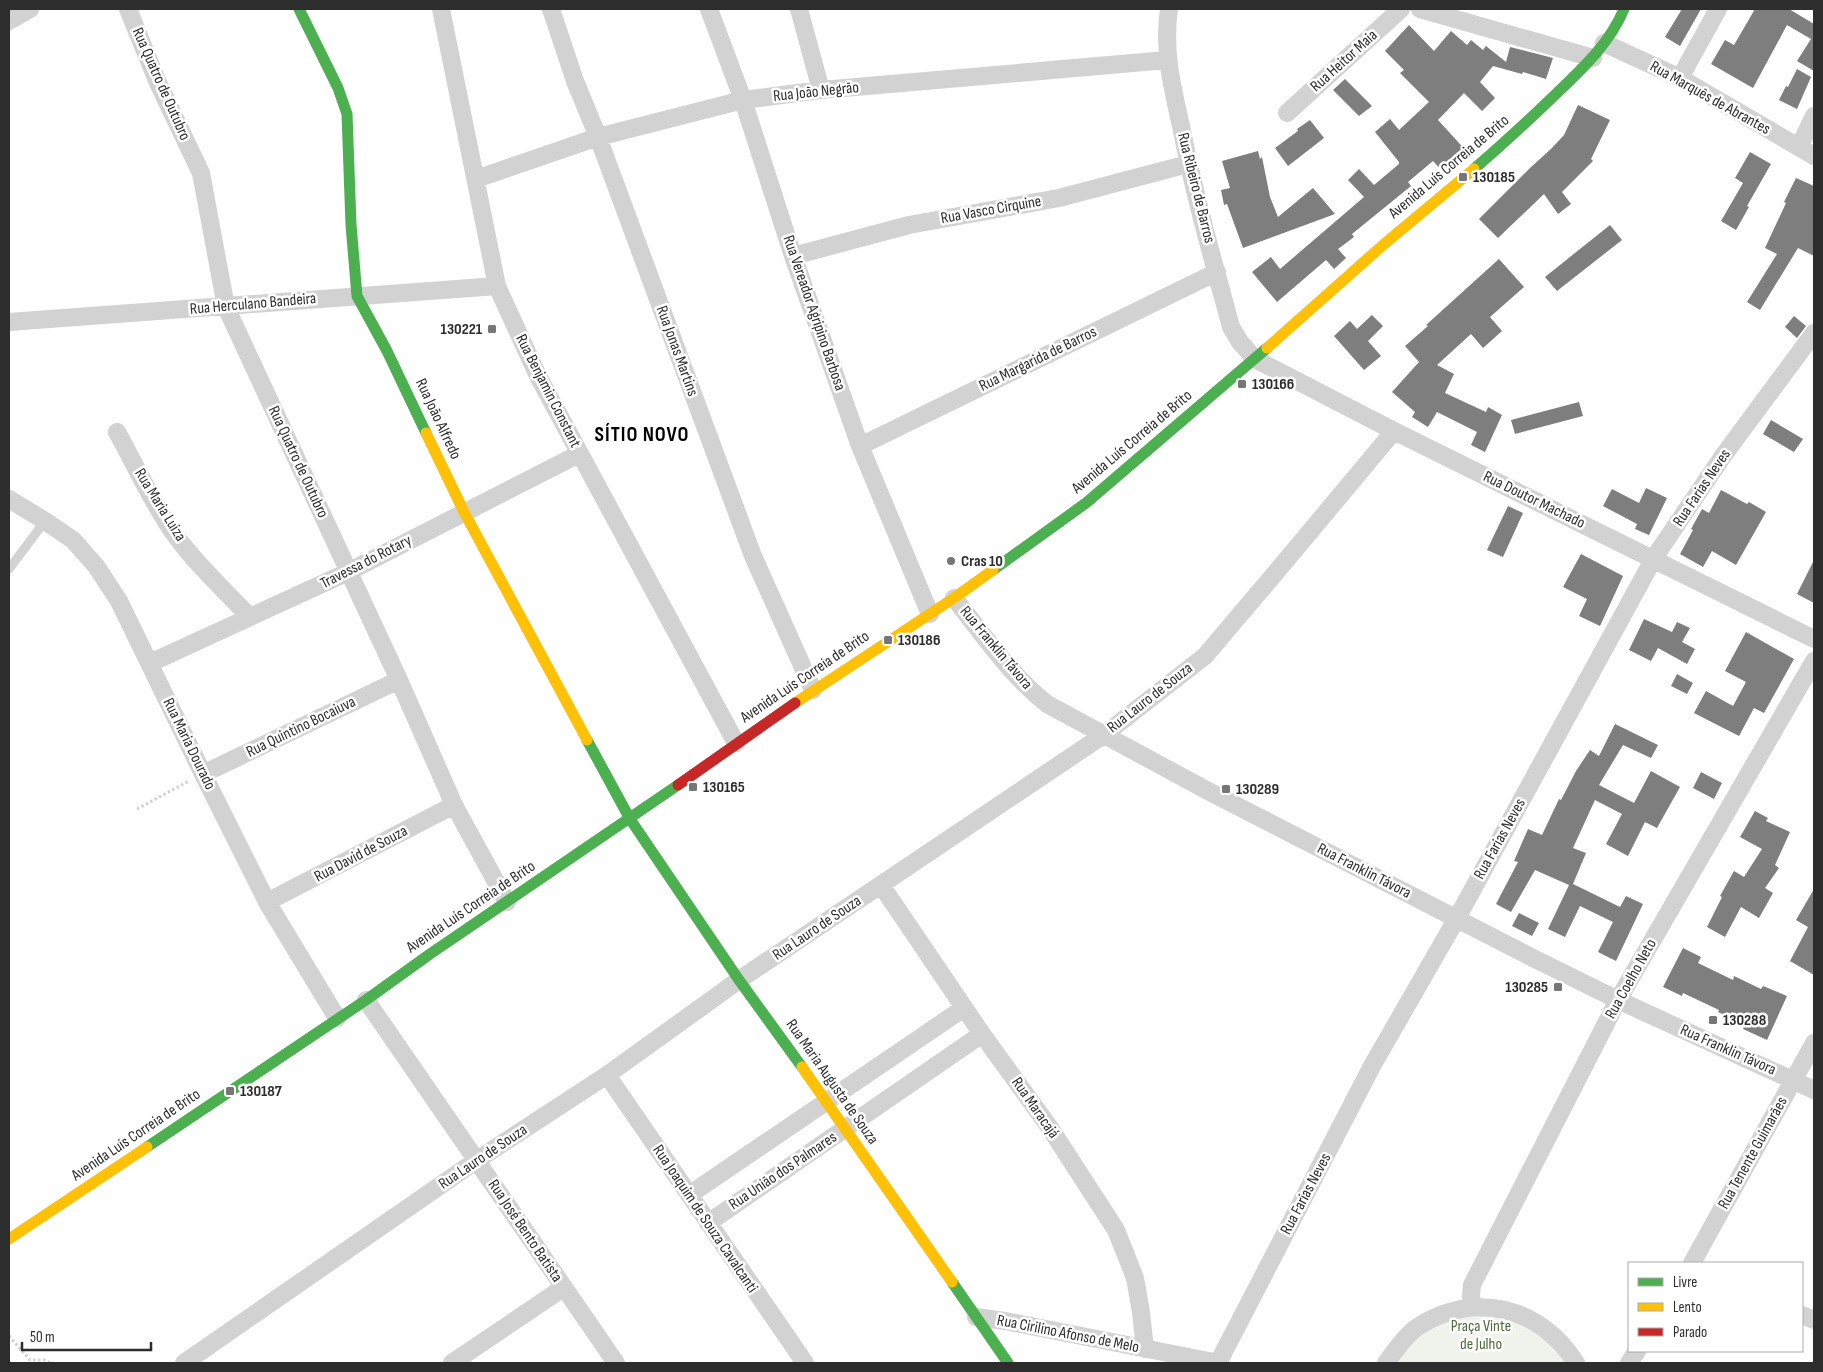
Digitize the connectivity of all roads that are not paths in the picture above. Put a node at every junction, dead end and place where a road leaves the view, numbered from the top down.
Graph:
1 (30, 9) edge
2 (128, 9) edge
3 (299, 9) edge
4 (442, 9) edge
5 (551, 9) edge
6 (709, 9) edge
7 (799, 9) edge
8 (1169, 9) edge
9 (1401, 9) edge
10 (1624, 9) edge
11 (1718, 9) edge
12 (1432, 10) edge
13 (9, 21) edge
14 (1604, 43) junction
15 (1593, 58) junction
16 (1167, 60) junction
17 (1680, 78) junction
18 (821, 90) junction
19 (743, 100) junction
20 (1287, 112) dead end
21 (1814, 116) edge
22 (598, 137) junction
23 (1799, 147) junction
24 (1814, 156) edge
25 (1188, 164) junction
26 (476, 179) junction
27 (793, 256) junction
28 (1216, 272) junction
29 (497, 286) junction
30 (357, 296) junction
31 (226, 307) junction
32 (9, 322) edge
33 (1814, 333) edge
34 (1255, 359) junction
35 (1394, 431) junction
36 (117, 432) dead end
37 (860, 446) junction
38 (579, 454) junction
39 (9, 499) edge
40 (464, 512) junction
41 (45, 521) junction
42 (1654, 558) junction
43 (9, 569) edge
44 (348, 572) junction
45 (954, 598) junction
46 (930, 614) junction
47 (250, 617) junction
48 (1814, 639) edge
49 (1814, 661) edge
50 (150, 664) junction
51 (399, 680) junction
52 (812, 690) junction
53 (1105, 734) junction
54 (736, 743) junction
55 (203, 774) junction
56 (454, 805) junction
57 (630, 818) junction
58 (881, 885) junction
59 (268, 902) junction
60 (507, 902) junction
61 (1457, 918) junction
62 (739, 980) junction
63 (366, 1000) junction
64 (1618, 1000) junction
65 (964, 1008) junction
66 (337, 1018) junction
67 (982, 1034) junction
68 (1814, 1043) edge
69 (606, 1075) junction
70 (1794, 1080) junction
71 (1814, 1090) edge
72 (826, 1101) junction
73 (845, 1129) junction
74 (477, 1160) junction
75 (689, 1195) junction
76 (708, 1223) junction
77 (9, 1239) edge
78 (1693, 1262) edge
79 (563, 1288) junction
80 (1473, 1307) junction
81 (976, 1317) junction
82 (1145, 1350) junction
83 (1636, 1352) edge
84 (184, 1363) edge
85 (452, 1363) edge
86 (616, 1363) edge
87 (805, 1363) edge
88 (1008, 1363) edge
89 (1218, 1363) edge
90 (1386, 1363) edge
91 (1576, 1363) edge
92 (1629, 1363) edge

1 - 13 street
2 - 31 street, Rua Quatro de Outubro
3 - 30 main road, Rua João Alfredo
4 - 26 street, Rua Benjamin Constant
5 - 22 street, Rua Jonas Martins
6 - 19 street, Rua Vereador Agripino Barbosa
7 - 18 street
8 - 16 street, Rua Ribeiro de Barros
9 - 20 street, Rua Heitor Maia
10 - 14 main road, Avenida Luís Correia de Brito
11 - 17 street
12 - 15 street
14 - 15 main road, Avenida Luís Correia de Brito
14 - 17 street, Rua Marquês de Abrantes
15 - 34 main road, Avenida Luís Correia de Brito
16 - 18 street, Rua João Negrão
16 - 25 street, Rua Ribeiro de Barros
17 - 23 street, Rua Marquês de Abrantes
18 - 19 street, Rua João Negrão
19 - 22 street, Rua João Negrão
19 - 27 street, Rua Vereador Agripino Barbosa
21 - 23 street
22 - 26 street, Rua João Negrão
22 - 52 street, Rua Jonas Martins
23 - 24 street, Rua Marquês de Abrantes
25 - 27 street, Rua Vasco Cirquine
25 - 28 street, Rua Ribeiro de Barros
26 - 29 street, Rua Benjamin Constant
27 - 37 street, Rua Vereador Agripino Barbosa
28 - 34 street, Rua Ribeiro de Barros
28 - 37 street, Rua Margarida de Barros
29 - 30 street, Rua Herculano Bandeira
29 - 38 street, Rua Benjamin Constant
30 - 31 street, Rua Herculano Bandeira
30 - 40 main road, Rua João Alfredo
31 - 32 street, Rua Herculano Bandeira
31 - 44 street, Rua Quatro de Outubro
33 - 42 street, Rua Farias Neves
34 - 35 street, Rua Doutor Machado
34 - 45 main road, Avenida Luís Correia de Brito
35 - 42 street, Rua Doutor Machado
35 - 53 street, Rua Lauro de Souza
36 - 47 street, Rua Maria Luiza
37 - 46 street, Rua Vereador Agripino Barbosa
38 - 40 street, Travessa do Rotary
38 - 54 street, Rua Benjamin Constant
39 - 41 street, Rua Maria Dourado
40 - 44 street, Travessa do Rotary
40 - 57 main road, Rua João Alfredo
41 - 43 lane
41 - 50 street, Rua Maria Dourado
42 - 48 street, Rua Doutor Machado
42 - 61 street, Rua Farias Neves
44 - 47 street, Travessa do Rotary
44 - 51 street, Rua Quatro de Outubro
45 - 46 main road, Avenida Luís Correia de Brito
45 - 53 street, Rua Franklin Távora
46 - 52 main road, Avenida Luís Correia de Brito
47 - 50 street, Travessa do Rotary
49 - 64 street, Rua Coelho Neto
50 - 55 street, Rua Maria Dourado
51 - 55 street, Rua Quintino Bocaiuva
51 - 56 street, Rua Quatro de Outubro
52 - 54 main road, Avenida Luís Correia de Brito
53 - 58 street, Rua Lauro de Souza
53 - 61 street, Rua Franklin Távora
54 - 57 main road, Avenida Luís Correia de Brito
55 - 59 street, Rua Maria Dourado
56 - 59 street, Rua David de Souza
56 - 60 street, Rua Quatro de Outubro
57 - 60 main road, Avenida Luís Correia de Brito
57 - 62 main road, Rua Maria Augusta de Souza
58 - 62 street, Rua Lauro de Souza
58 - 65 street, Rua Maracajá
59 - 66 street, Rua Maria Dourado
60 - 63 main road, Avenida Luís Correia de Brito
61 - 64 street, Rua Franklin Távora
61 - 89 street, Rua Farias Neves
62 - 69 street, Rua Lauro de Souza
62 - 72 main road, Rua Maria Augusta de Souza
63 - 66 main road, Avenida Luís Correia de Brito
63 - 74 street, Rua José Bento Batista
64 - 70 street, Rua Franklin Távora
64 - 80 street, Rua Coelho Neto
65 - 67 street, Rua Maracajá
65 - 72 street, Rua União dos Palmares
66 - 77 main road, Avenida Luís Correia de Brito
67 - 73 street, Rua União dos Palmares
67 - 82 street, Rua Maracajá
68 - 70 street, Rua Tenente Guimarães
69 - 74 street, Rua Lauro de Souza
69 - 75 street, Rua Joaquim de Souza Cavalcanti
70 - 71 street, Rua Franklin Távora
70 - 78 street, Rua Tenente Guimarães
72 - 73 main road, Rua Maria Augusta de Souza
72 - 75 street, Rua União dos Palmares
73 - 76 street, Rua União dos Palmares
73 - 81 main road, Rua Maria Augusta de Souza
74 - 79 street, Rua José Bento Batista
74 - 84 street, Rua Lauro de Souza
75 - 76 street, Rua Joaquim de Souza Cavalcanti
76 - 87 street, Rua Joaquim de Souza Cavalcanti
79 - 85 street
79 - 86 street, Rua José Bento Batista
80 - 90 street
80 - 91 street
81 - 82 street, Rua Cirilino Afonso de Melo
81 - 88 main road, Rua Maria Augusta de Souza
82 - 89 street, Rua Cirilino Afonso de Melo
83 - 92 street

